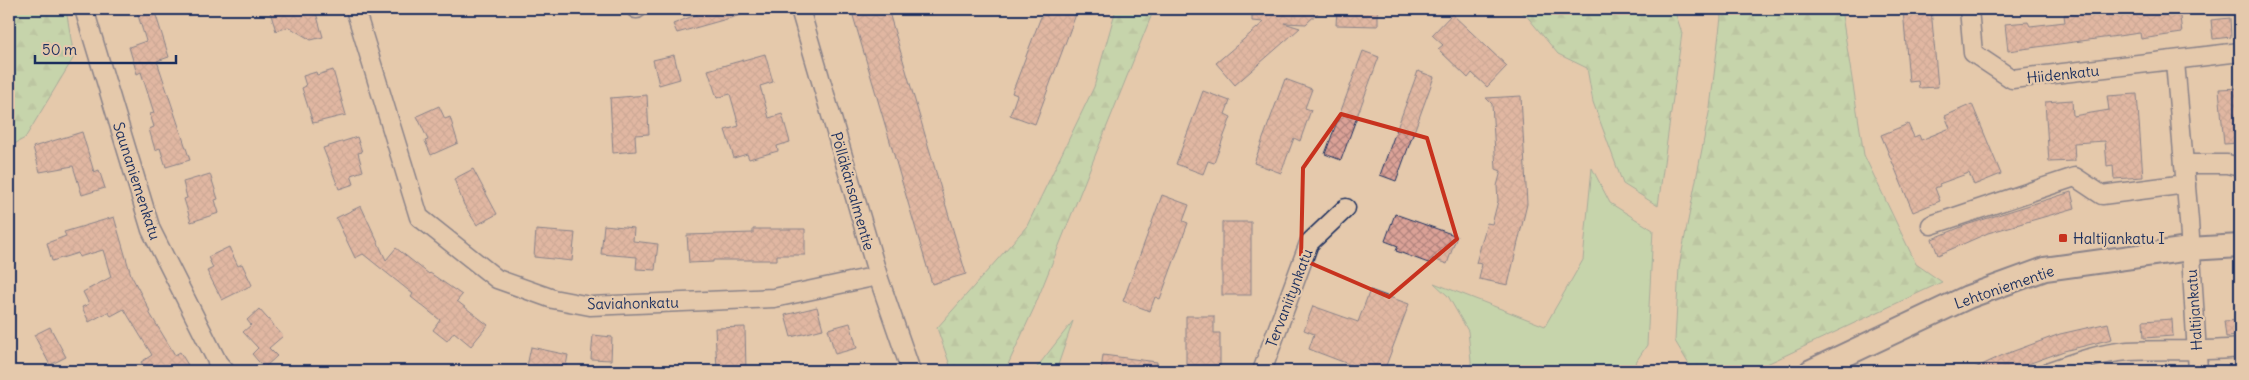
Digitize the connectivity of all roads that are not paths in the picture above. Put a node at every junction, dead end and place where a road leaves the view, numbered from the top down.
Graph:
1 (84, 9) edge
2 (355, 9) edge
3 (800, 9) edge
4 (1969, 9) edge
5 (2240, 52) edge
6 (2174, 62) junction
7 (2184, 164) junction
8 (2240, 166) edge
9 (2186, 184) junction
10 (1346, 208) dead end
11 (1931, 225) dead end
12 (2240, 246) edge
13 (2189, 248) junction
14 (878, 276) junction
15 (2240, 348) edge
16 (2197, 351) junction
17 (225, 371) edge
18 (911, 371) edge
19 (1262, 371) edge
20 (1811, 371) edge
21 (2050, 371) edge
22 (2198, 371) edge

1 - 17 street, Saunaniemenkatu
2 - 14 street, Saviahonkatu
3 - 14 street, Pölläkänsalmentie
4 - 6 street, Hiidenkatu
5 - 6 street, Hiidenkatu
6 - 7 street
7 - 8 street
7 - 9 street
9 - 11 street
9 - 13 street
10 - 19 street, Tervaniitynkatu
12 - 13 main road, Lehtoniementie
13 - 16 street, Haltijankatu
13 - 20 main road, Lehtoniementie
14 - 18 street, Pölläkänsalmentie
15 - 16 street
16 - 21 street
16 - 22 street, Haltijankatu

